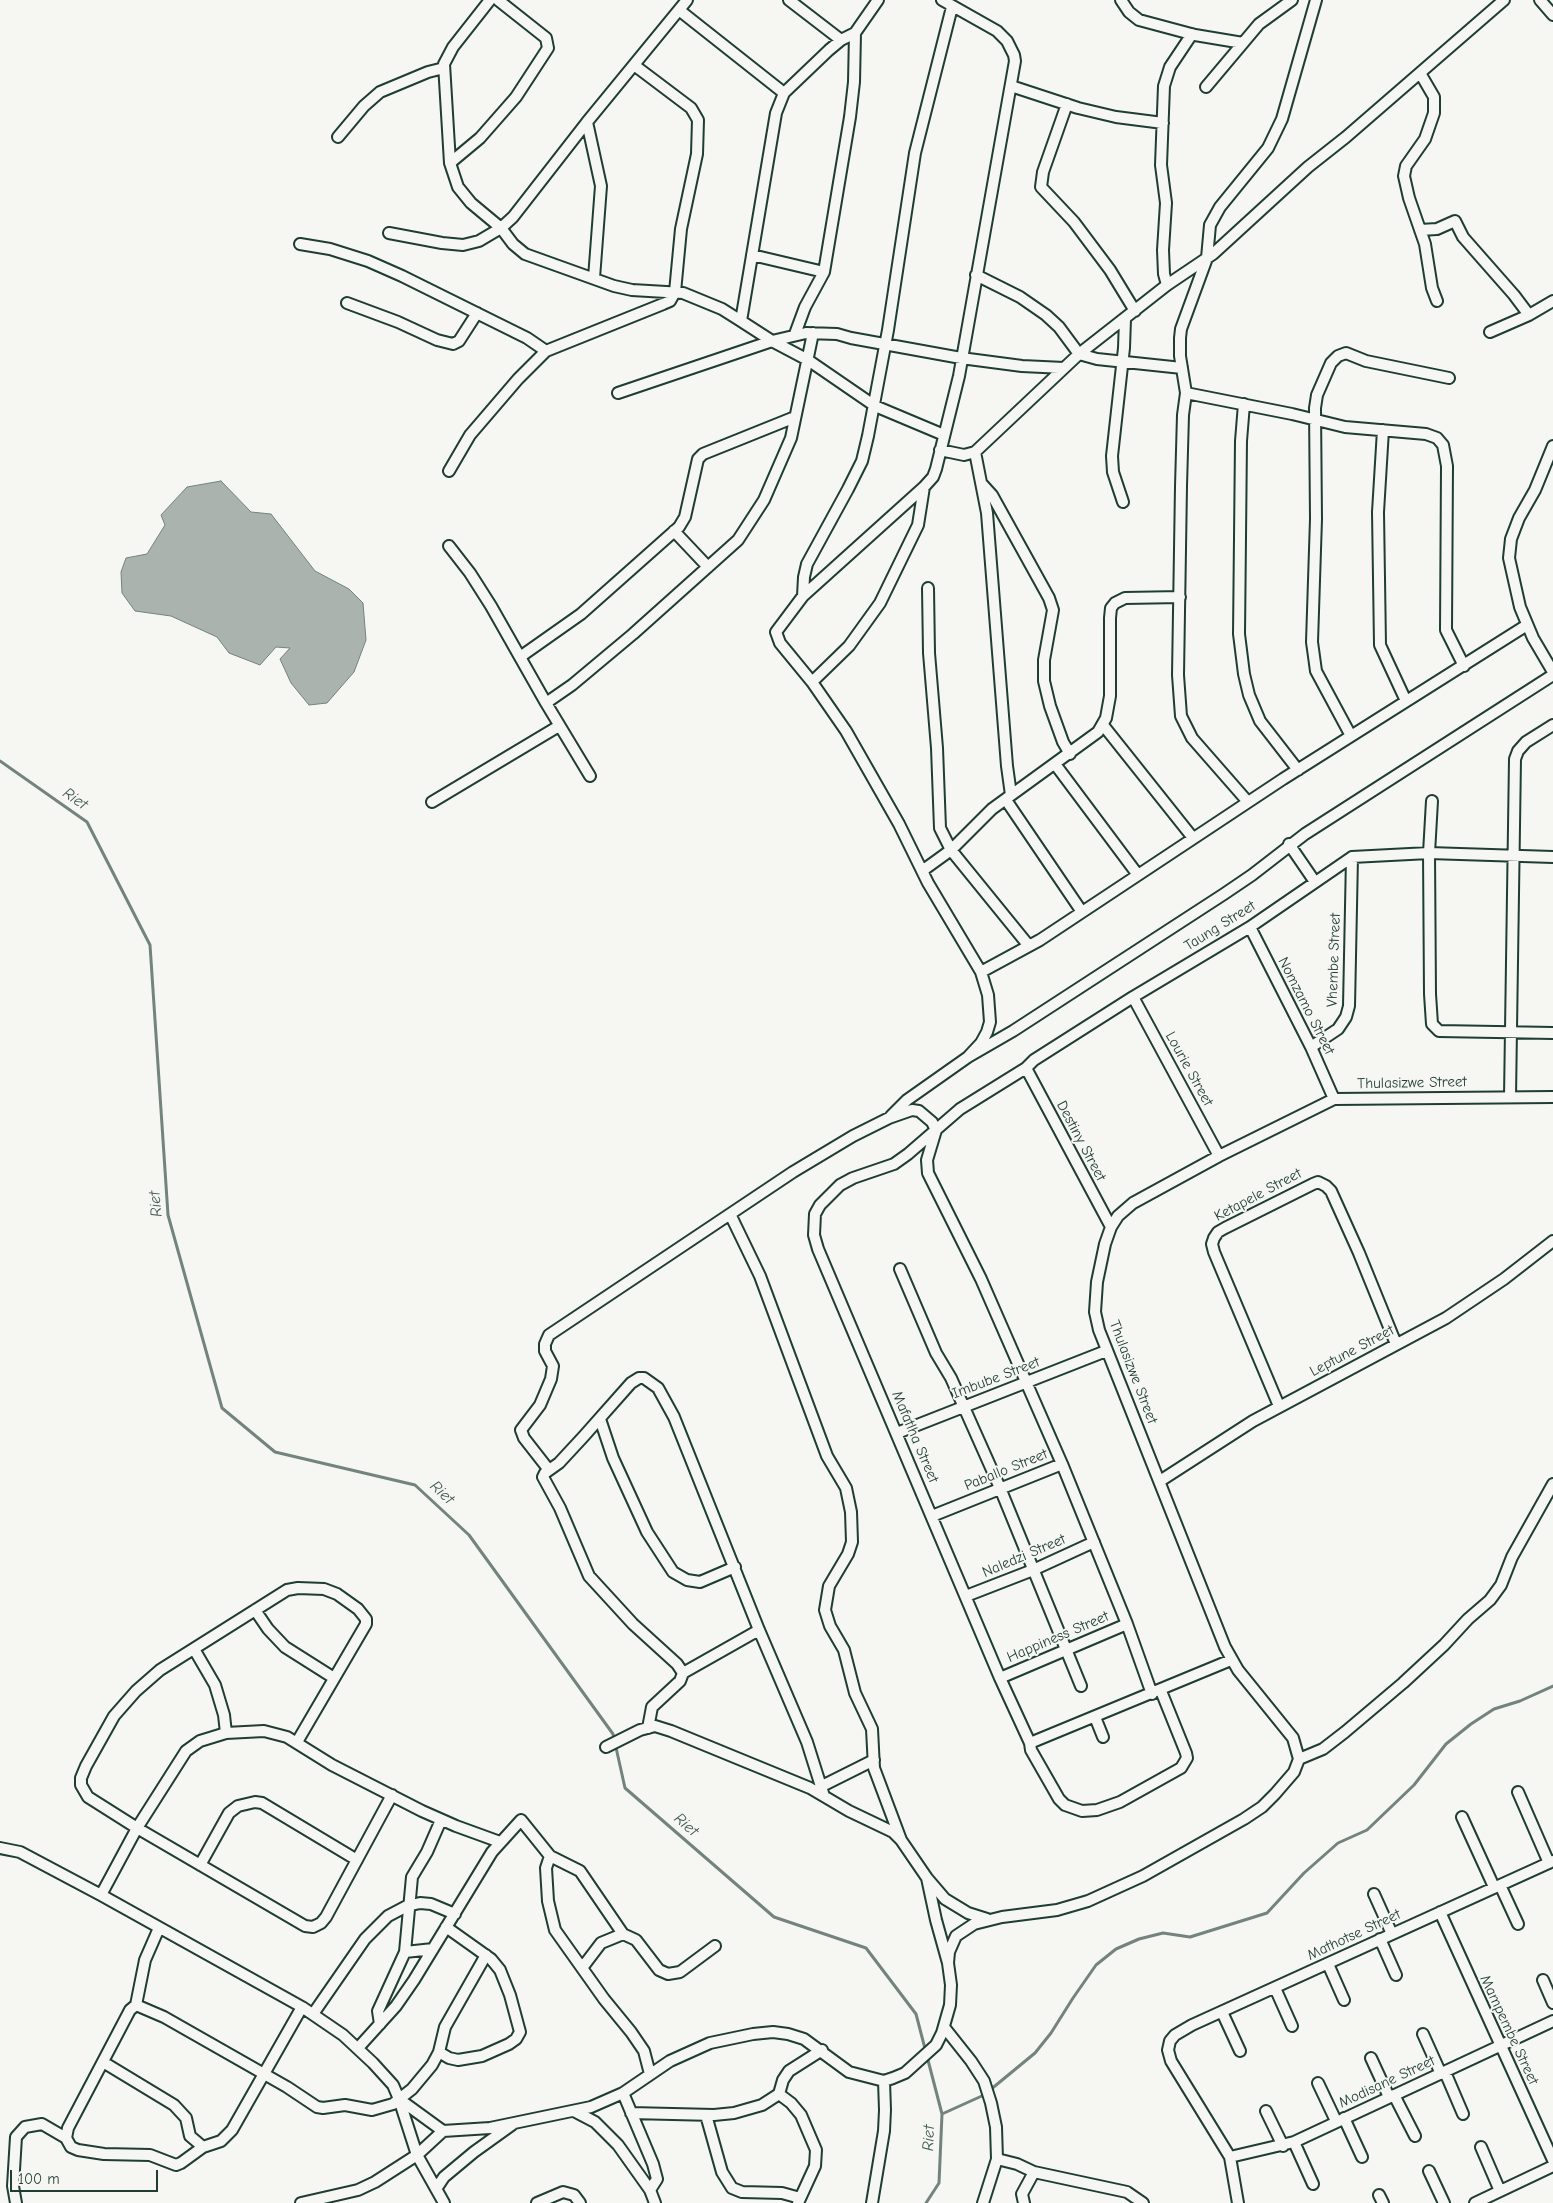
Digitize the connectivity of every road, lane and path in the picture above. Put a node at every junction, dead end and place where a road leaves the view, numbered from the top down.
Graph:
1 (490, 0) edge
2 (498, 0) edge
3 (686, 0) edge
4 (789, 0) edge
5 (878, 0) edge
6 (942, 0) edge
7 (1121, 0) edge
8 (1292, 0) edge
9 (1316, 0) edge
10 (1504, 0) edge
11 (1540, 0) edge
12 (952, 7) junction
13 (679, 10) junction
14 (1553, 15) edge
15 (855, 33) junction
16 (1192, 34) junction
17 (841, 40) junction
18 (1243, 44) junction
19 (634, 65) junction
20 (444, 68) junction
21 (1420, 73) junction
22 (1011, 86) junction
23 (1206, 87) dead end
24 (784, 93) junction
25 (1066, 104) junction
26 (587, 122) junction
27 (1163, 123) junction
28 (338, 137) dead end
29 (450, 163) junction
30 (501, 228) junction
31 (1420, 230) junction
32 (389, 233) dead end
33 (300, 244) dead end
34 (752, 255) junction
35 (1208, 258) junction
36 (824, 272) junction
37 (976, 275) junction
38 (594, 278) junction
39 (1168, 285) junction
40 (675, 292) junction
41 (1437, 301) dead end
42 (1553, 301) edge
43 (347, 303) dead end
44 (1135, 311) junction
45 (477, 313) junction
46 (1529, 315) junction
47 (1124, 319) junction
48 (741, 321) junction
49 (1490, 332) dead end
50 (813, 333) junction
51 (795, 334) junction
52 (772, 341) junction
53 (886, 344) junction
54 (546, 351) junction
55 (1079, 354) junction
56 (961, 358) junction
57 (808, 360) junction
58 (1122, 362) junction
59 (1064, 368) junction
60 (1182, 368) junction
61 (1449, 378) dead end
62 (618, 392) dead end
63 (1186, 393) junction
64 (1244, 404) junction
65 (874, 406) junction
66 (795, 418) junction
67 (1316, 421) junction
68 (1383, 430) junction
69 (944, 435) junction
70 (1553, 446) edge
71 (940, 450) junction
72 (975, 452) junction
73 (449, 471) dead end
74 (981, 483) junction
75 (924, 487) junction
76 (1124, 502) dead end
77 (674, 531) junction
78 (449, 546) dead end
79 (708, 567) junction
80 (928, 588) dead end
81 (803, 596) junction
82 (1180, 597) junction
83 (1527, 625) junction
84 (520, 658) junction
85 (1464, 666) junction
86 (1553, 673) edge
87 (812, 682) junction
88 (1406, 701) junction
89 (546, 704) junction
90 (1103, 725) junction
91 (1553, 725) edge
92 (560, 726) junction
93 (1351, 736) junction
94 (1070, 754) junction
95 (1055, 764) junction
96 (1298, 770) junction
97 (590, 776) dead end
98 (1009, 797) junction
99 (1432, 801) dead end
100 (432, 802) dead end
101 (1248, 802) junction
102 (1193, 838) junction
103 (1289, 844) junction
104 (951, 850) junction
105 (1429, 853) junction
106 (1513, 856) junction
107 (1352, 857) junction
108 (1553, 857) edge
109 (922, 871) junction
110 (1138, 875) junction
111 (1315, 882) junction
112 (1082, 912) junction
113 (1250, 927) junction
114 (1029, 946) junction
115 (981, 972) junction
116 (1133, 996) junction
117 (1510, 1033) junction
118 (1553, 1033) edge
119 (1311, 1046) junction
120 (968, 1057) junction
121 (1026, 1068) junction
122 (1510, 1097) junction
123 (1553, 1097) edge
124 (1334, 1099) junction
125 (889, 1118) junction
126 (936, 1130) junction
127 (1219, 1156) junction
128 (730, 1214) junction
129 (1111, 1227) junction
130 (1553, 1240) edge
131 (900, 1270) dead end
132 (1396, 1344) junction
133 (1106, 1351) junction
134 (1026, 1382) junction
135 (1279, 1406) junction
136 (963, 1407) junction
137 (600, 1419) junction
138 (897, 1433) junction
139 (1062, 1464) junction
140 (549, 1470) junction
141 (1160, 1481) junction
142 (1553, 1484) edge
143 (1000, 1488) junction
144 (932, 1516) junction
145 (1094, 1542) junction
146 (735, 1567) junction
147 (1033, 1570) junction
148 (966, 1596) junction
149 (255, 1610) junction
150 (1128, 1624) junction
151 (759, 1630) junction
152 (194, 1648) junction
153 (1066, 1650) junction
154 (1232, 1660) junction
155 (683, 1673) junction
156 (334, 1678) junction
157 (1000, 1678) junction
158 (1081, 1686) dead end
159 (1156, 1692) junction
160 (1095, 1717) junction
161 (648, 1728) junction
162 (226, 1732) junction
163 (1103, 1737) dead end
164 (297, 1742) junction
165 (1030, 1743) junction
166 (606, 1747) dead end
167 (1299, 1759) junction
168 (874, 1760) junction
169 (823, 1791) junction
170 (1518, 1792) dead end
171 (392, 1795) junction
172 (1462, 1817) dead end
173 (441, 1820) junction
174 (137, 1828) junction
175 (901, 1840) junction
176 (500, 1842) junction
177 (0, 1848) edge
178 (550, 1856) junction
179 (357, 1860) junction
180 (1552, 1862) edge
181 (200, 1865) junction
182 (927, 1878) junction
183 (1497, 1886) junction
184 (1374, 1894) dead end
185 (101, 1895) junction
186 (409, 1905) junction
187 (1440, 1912) junction
188 (454, 1914) junction
189 (988, 1919) junction
190 (1518, 1924) dead end
191 (446, 1927) junction
192 (159, 1928) junction
193 (623, 1934) junction
194 (1392, 1934) junction
195 (1380, 1939) junction
196 (715, 1946) dead end
197 (433, 1949) junction
198 (405, 1952) junction
199 (486, 1955) junction
200 (948, 1962) junction
201 (1328, 1964) junction
202 (582, 1968) junction
203 (1396, 1975) dead end
204 (1543, 1980) dead end
205 (1275, 1988) junction
206 (1344, 2000) dead end
207 (1553, 2003) edge
208 (136, 2005) junction
209 (302, 2007) junction
210 (1222, 2012) junction
211 (313, 2014) junction
212 (1553, 2021) edge
213 (380, 2024) junction
214 (1292, 2026) dead end
215 (944, 2027) junction
216 (1423, 2034) dead end
217 (1499, 2046) junction
218 (358, 2048) junction
219 (822, 2050) junction
220 (1240, 2051) dead end
221 (439, 2052) junction
222 (1371, 2058) dead end
223 (103, 2062) junction
224 (1443, 2073) junction
225 (264, 2074) junction
226 (650, 2074) junction
227 (884, 2081) junction
228 (1318, 2083) dead end
229 (623, 2093) junction
230 (779, 2094) junction
231 (1392, 2096) junction
232 (399, 2099) junction
233 (574, 2111) junction
234 (1266, 2111) dead end
235 (631, 2114) junction
236 (1463, 2114) dead end
237 (706, 2115) junction
238 (518, 2120) junction
239 (1340, 2120) junction
240 (444, 2131) junction
241 (1415, 2136) dead end
242 (66, 2138) junction
243 (1294, 2142) junction
244 (1283, 2146) junction
245 (203, 2147) junction
246 (1480, 2147) dead end
247 (417, 2155) junction
248 (1230, 2157) junction
249 (1362, 2157) dead end
250 (997, 2159) junction
251 (1553, 2160) edge
252 (1553, 2166) edge
253 (1429, 2171) dead end
254 (1034, 2172) junction
255 (1313, 2184) dead end
256 (436, 2189) junction
257 (650, 2190) junction
258 (1500, 2191) junction
259 (799, 2201) edge
260 (1478, 2202) edge
261 (16, 2203) edge
262 (302, 2203) edge
263 (444, 2203) edge
264 (537, 2203) edge
265 (580, 2203) edge
266 (655, 2203) edge
267 (872, 2203) edge
268 (982, 2203) edge
269 (1024, 2203) edge
270 (1143, 2203) edge
271 (1238, 2203) edge
272 (1444, 2203) edge

1 - 20 street
2 - 29 street
3 - 13 street
4 - 17 street
5 - 15 street
6 - 12 street
7 - 16 street
8 - 18 street
9 - 35 street
10 - 21 street
11 - 14 street
12 - 22 street
12 - 53 street
13 - 19 street
13 - 24 street
15 - 17 street
15 - 36 street
16 - 18 street
16 - 27 street
17 - 24 street
18 - 23 street
19 - 26 street
19 - 40 street
20 - 28 street
20 - 29 street
21 - 31 street
21 - 35 street
22 - 25 street
22 - 37 street
24 - 34 street
25 - 27 street
25 - 44 street
26 - 30 street
26 - 38 street
27 - 39 street
29 - 30 street
30 - 32 street
30 - 38 street
31 - 41 street
31 - 46 street
33 - 45 street
34 - 36 street
34 - 48 street
35 - 39 street
35 - 60 street
36 - 51 street
37 - 55 street
37 - 56 street
38 - 40 street
39 - 44 street
40 - 48 street
40 - 54 street
42 - 46 street
43 - 45 street
44 - 47 street
45 - 54 street
46 - 49 street
47 - 55 street
47 - 58 street
48 - 52 street
50 - 51 street
50 - 53 street
50 - 57 street
51 - 52 street
52 - 57 street
52 - 62 street
53 - 56 street
53 - 65 street
54 - 73 street
55 - 58 street
55 - 59 street
56 - 59 street
56 - 69 street
57 - 65 street
57 - 66 street
58 - 60 street
58 - 76 street
59 - 72 street
60 - 63 street
61 - 67 street
63 - 64 street
63 - 82 street
64 - 67 street
64 - 96 street
65 - 69 street
65 - 81 street
66 - 77 street
66 - 79 street
67 - 68 street
67 - 93 street
68 - 85 street
68 - 88 street
69 - 71 street
70 - 83 street
71 - 72 street
71 - 75 street
72 - 74 street
74 - 94 street
74 - 98 street
75 - 81 street
75 - 87 street
77 - 79 street
77 - 84 street
78 - 84 street
79 - 89 street
80 - 104 street
81 - 87 street
82 - 90 street
82 - 101 street
83 - 85 street
83 - 86 street
84 - 89 street
85 - 88 street
86 - 103 street
87 - 109 street
88 - 93 street
89 - 92 street
90 - 94 street
90 - 102 street
91 - 106 street
92 - 97 street
92 - 100 street
93 - 96 street
94 - 95 street
95 - 98 street
95 - 110 street
96 - 101 street
98 - 104 street
98 - 112 street
99 - 105 street
101 - 102 street
102 - 110 street
103 - 111 street
103 - 120 street
104 - 109 street
104 - 114 street
105 - 106 street
105 - 107 street
105 - 117 street
106 - 108 street
106 - 117 street
107 - 111 street, Taung Street
107 - 119 street, Vhembe Street
109 - 115 street
110 - 112 street
111 - 113 street, Taung Street
112 - 114 street
113 - 116 street, Taung Street
113 - 119 street, Nomzamo Street
114 - 115 street
115 - 120 street
116 - 121 street, Taung Street
116 - 127 street, Lourie Street
117 - 118 street
117 - 122 street
119 - 124 street, Nomzamo Street
120 - 125 street
121 - 126 street, Taung Street
121 - 129 street, Destiny Street
122 - 123 street, Thulasizwe Street
122 - 124 street, Thulasizwe Street
124 - 127 street, Thulasizwe Street
125 - 126 street
125 - 128 street
126 - 134 street, Paballo Street
126 - 138 street, Mafatlha Street
127 - 129 street, Thulasizwe Street
128 - 140 street
128 - 168 street
129 - 133 street, Thulasizwe Street
130 - 132 street, Leptune Street
131 - 136 street
132 - 135 street, Leptune Street
132 - 135 street, Ketapele Street
133 - 134 street, Imbube Street
133 - 141 street, Thulasizwe Street
134 - 136 street, Imbube Street
134 - 139 street, Paballo Street
135 - 141 street, Leptune Street
136 - 138 street, Imbube Street
136 - 143 street
137 - 140 street
137 - 146 street
137 - 146 street
138 - 144 street, Mafatlha Street
139 - 143 street, Paballo Street
139 - 145 street, Paballo Street
140 - 155 street
141 - 154 street, Thulasizwe Street
142 - 167 street
143 - 144 street, Paballo Street
143 - 147 street
144 - 148 street, Mafatlha Street
145 - 147 street, Naledzi Street
145 - 150 street, Happiness Street
146 - 151 street
147 - 148 street, Naledzi Street
147 - 153 street
148 - 157 street, Mafatlha Street
149 - 152 street
149 - 156 street
149 - 156 street
150 - 153 street, Happiness Street
150 - 159 street, Happiness Street
151 - 155 street
151 - 169 street
152 - 162 street
152 - 174 street
153 - 157 street, Happiness Street
153 - 158 street
154 - 159 street
154 - 167 street, Thulasizwe Street
155 - 161 street
156 - 164 street
157 - 165 street, Mafatlha Street
159 - 160 street
159 - 165 street, Happiness Street
160 - 163 street
160 - 165 street
161 - 166 street
161 - 169 street
162 - 164 street
162 - 174 street
164 - 171 street
167 - 189 street
168 - 169 street
168 - 175 street
169 - 175 street
170 - 180 street
171 - 173 street
171 - 179 street
172 - 183 street
173 - 176 street
173 - 186 street
174 - 181 street
174 - 185 street
175 - 182 street
176 - 178 street
176 - 188 street
177 - 185 street
178 - 193 street
178 - 202 street
179 - 181 street
179 - 181 street
180 - 183 street, Mathotse Street
182 - 189 street
182 - 200 street
183 - 187 street, Mathotse Street
183 - 190 street
184 - 194 street
185 - 192 street
186 - 188 street
186 - 198 street
186 - 211 street
187 - 194 street, Mathotse Street
187 - 217 street, Mampembe Street
188 - 191 street
189 - 200 street
191 - 197 street
191 - 199 street
192 - 208 street
192 - 209 street
193 - 196 street
193 - 202 street
194 - 195 street, Mathotse Street
195 - 201 street, Mathotse Street
195 - 203 street
197 - 198 street
197 - 213 street
198 - 213 street
199 - 221 street
199 - 221 street
200 - 215 street
201 - 205 street, Mathotse Street
201 - 206 street
202 - 226 street
204 - 207 street
205 - 210 street, Mathotse Street
205 - 214 street
208 - 223 street
208 - 225 street
209 - 211 street
209 - 225 street
210 - 220 street
210 - 248 street, Mathotse Street
211 - 218 street
212 - 217 street, Modisane Street
213 - 218 street
215 - 227 street
215 - 250 street
216 - 224 street
217 - 224 street, Modisane Street
217 - 251 street, Mampembe Street
218 - 232 street
219 - 226 street
219 - 227 street
219 - 230 street
221 - 232 street
222 - 231 street
223 - 242 street
223 - 245 street
224 - 231 street, Modisane Street
224 - 236 street
225 - 232 street
225 - 245 street
226 - 229 street
227 - 267 street
228 - 239 street
229 - 233 street
229 - 235 street
230 - 237 street
230 - 259 street
231 - 239 street, Modisane Street
231 - 241 street
232 - 240 street
232 - 247 street
233 - 238 street
233 - 257 street
234 - 244 street
235 - 237 street
235 - 257 street
237 - 259 street
238 - 240 street
238 - 256 street
239 - 243 street, Modisane Street
239 - 249 street
240 - 247 street
242 - 245 street
242 - 261 street
243 - 244 street, Modisane Street
243 - 255 street
244 - 248 street, Modisane Street
246 - 258 street
247 - 256 street
247 - 262 street
248 - 271 street
250 - 254 street
250 - 268 street
252 - 258 street
253 - 272 street
254 - 269 street
254 - 270 street
256 - 263 street
257 - 266 street
258 - 260 street
264 - 265 street

